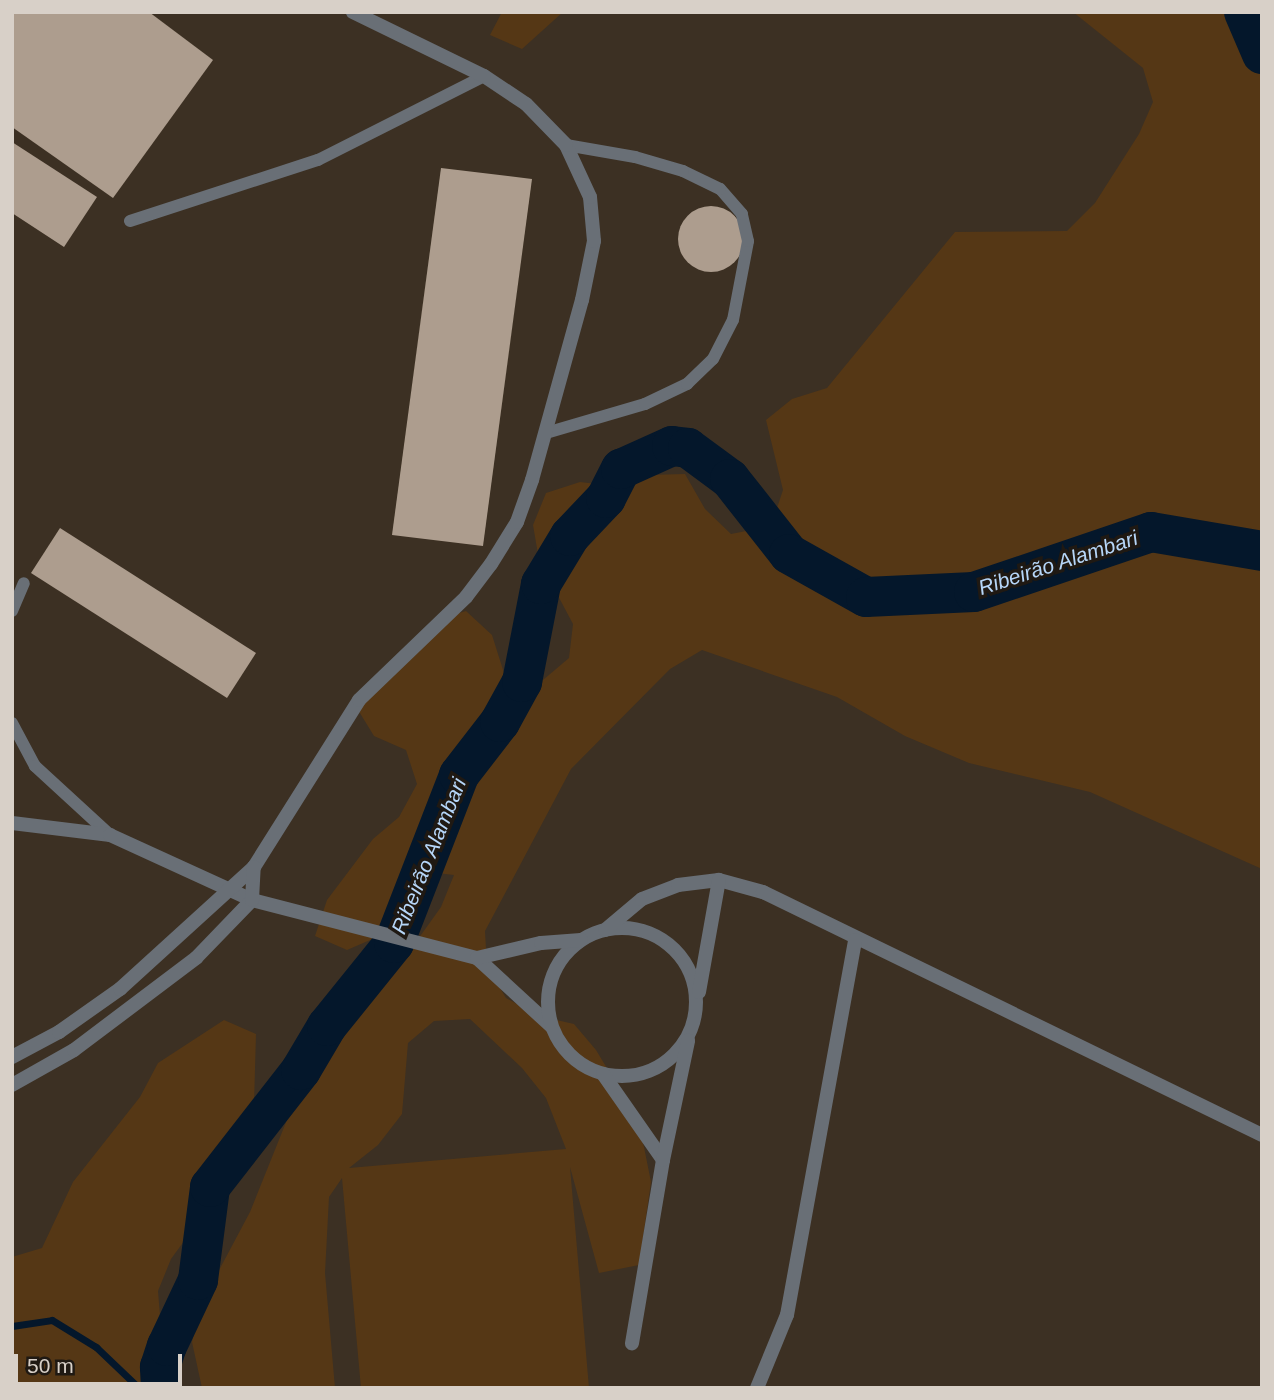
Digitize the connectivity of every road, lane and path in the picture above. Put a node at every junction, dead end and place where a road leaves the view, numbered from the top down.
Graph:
1 (353, 12) edge
2 (484, 76) junction
3 (566, 145) junction
4 (130, 221) dead end
5 (546, 433) junction
6 (24, 583) dead end
7 (12, 611) edge
8 (12, 723) edge
9 (12, 823) edge
10 (110, 835) junction
11 (254, 867) junction
12 (719, 880) junction
13 (230, 891) junction
14 (252, 900) junction
15 (605, 930) junction
16 (581, 940) junction
17 (855, 940) junction
18 (477, 958) junction
19 (697, 1004) junction
20 (551, 1026) junction
21 (690, 1033) junction
22 (12, 1057) edge
23 (603, 1074) junction
24 (12, 1085) edge
25 (1262, 1135) edge
26 (663, 1160) junction
27 (632, 1343) dead end
28 (757, 1388) edge

1 - 2 street
2 - 3 street
2 - 4 lane
3 - 5 street
3 - 5 lane
5 - 11 street
6 - 7 lane
8 - 10 lane
9 - 10 street
10 - 13 street
11 - 13 street
11 - 14 street
12 - 15 street
12 - 17 street
12 - 19 street
13 - 14 street
13 - 22 street
14 - 18 street
14 - 24 street
15 - 16 street
15 - 19 street
16 - 18 street
16 - 20 street
17 - 25 street
17 - 28 street
18 - 20 street
19 - 21 street
20 - 23 street
21 - 23 street
21 - 26 street
23 - 26 street
26 - 27 street

